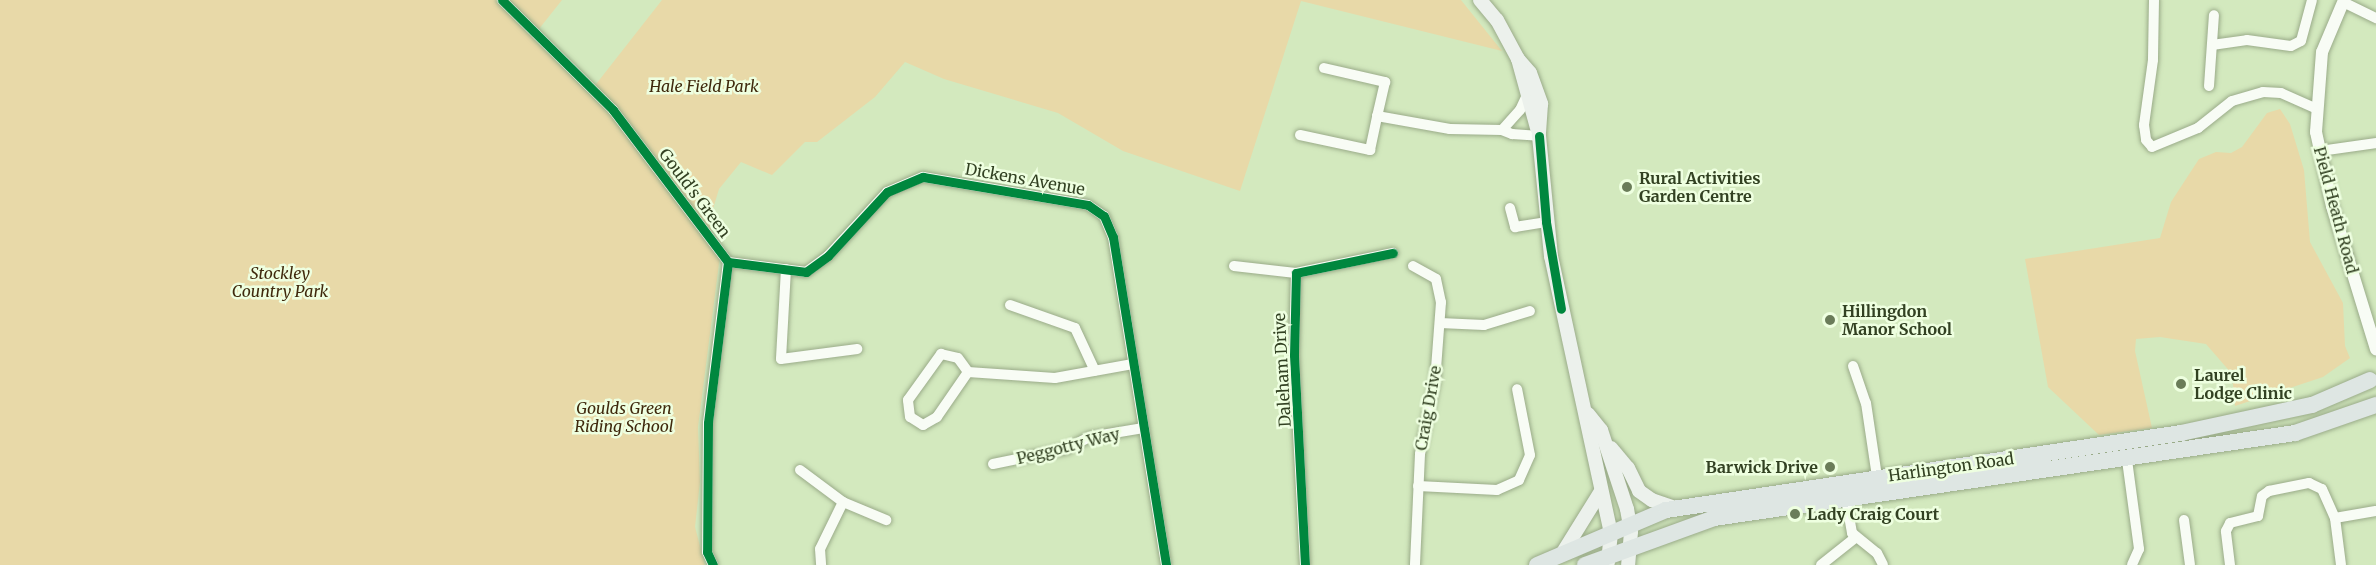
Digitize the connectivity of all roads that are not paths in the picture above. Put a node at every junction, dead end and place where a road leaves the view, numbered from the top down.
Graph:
1 (502, 0) edge
2 (1480, 0) edge
3 (2154, 0) edge
4 (2312, 0) edge
5 (2343, 1) edge
6 (2214, 15) dead end
7 (2376, 18) edge
8 (2212, 45) junction
9 (1518, 59) junction
10 (1324, 68) dead end
11 (2209, 86) dead end
12 (1527, 95) junction
13 (2315, 108) junction
14 (1377, 116) junction
15 (1502, 130) junction
16 (1300, 135) dead end
17 (1539, 136) junction
18 (2376, 143) edge
19 (2320, 151) junction
20 (1510, 208) dead end
21 (1546, 222) junction
22 (1393, 253) dead end
23 (728, 262) junction
24 (1234, 266) dead end
25 (1413, 266) dead end
26 (786, 269) junction
27 (1296, 273) junction
28 (1010, 305) dead end
29 (1530, 311) dead end
30 (1440, 323) junction
31 (857, 349) dead end
32 (2376, 349) edge
33 (1133, 364) junction
34 (1853, 366) dead end
35 (1095, 371) junction
36 (968, 372) junction
37 (2373, 376) edge
38 (1517, 389) dead end
39 (2376, 400) edge
40 (2376, 405) edge
41 (1588, 414) junction
42 (1143, 428) junction
43 (1606, 442) junction
44 (2127, 460) junction
45 (993, 464) dead end
46 (800, 470) dead end
47 (1877, 477) junction
48 (1418, 486) junction
49 (1601, 491) junction
50 (1846, 499) junction
51 (843, 502) junction
52 (1675, 508) junction
53 (2375, 511) edge
54 (2335, 518) junction
55 (886, 520) dead end
56 (2184, 520) dead end
57 (1630, 523) junction
58 (1611, 533) junction
59 (1855, 538) junction
60 (1631, 547) junction
61 (1562, 554) junction
62 (1609, 560) edge
63 (2135, 564) edge
64 (713, 565) edge
65 (821, 565) edge
66 (1166, 565) edge
67 (1305, 565) edge
68 (1415, 565) edge
69 (1537, 565) edge
70 (1585, 565) edge
71 (1628, 565) edge
72 (1821, 565) edge
73 (1883, 565) edge
74 (2190, 565) edge
75 (2230, 565) edge
76 (2341, 565) edge

1 - 23 street, Gould's Green
2 - 9 main road
3 - 13 street
4 - 8 street
5 - 7 street
5 - 13 street, Pield Heath Road
6 - 8 street
8 - 11 street
9 - 12 main road
9 - 17 main road
10 - 14 street
12 - 15 street
12 - 17 main road
13 - 19 street, Pield Heath Road
14 - 15 street
14 - 16 street
15 - 17 street
17 - 21 main road
18 - 19 street
19 - 32 street, Pield Heath Road
20 - 21 street
21 - 41 main road
22 - 27 street
23 - 26 street, Dickens Avenue
23 - 64 street, Gould's Green
24 - 27 street
25 - 30 street, Craig Drive
26 - 31 street
26 - 33 street, Dickens Avenue
27 - 67 street, Daleham Drive
28 - 35 street
29 - 30 street
30 - 48 street, Craig Drive
33 - 35 street
33 - 42 street, Dickens Avenue
34 - 47 street
35 - 36 street
36 - 36 street
37 - 39 main road
37 - 47 main road, Harlington Road
38 - 48 street
40 - 44 main road, Harlington Road
41 - 43 main road
41 - 49 main road
42 - 45 street, Peggotty Way
42 - 66 street, Dickens Avenue
43 - 52 main road
43 - 57 main road
44 - 50 main road, Harlington Road
44 - 63 street
46 - 51 street
47 - 52 main road, Harlington Road
48 - 68 street, Craig Drive
49 - 58 main road
49 - 61 main road
50 - 59 street
50 - 60 main road, Harlington Road
51 - 55 street
51 - 65 street
52 - 57 main road, Harlington Road
53 - 54 street
54 - 75 street
54 - 76 street
56 - 74 street
57 - 58 main road, Harlington Road
57 - 60 main road
58 - 61 main road, Harlington Road
58 - 62 main road
59 - 72 street
59 - 73 street
60 - 62 main road, Harlington Road
60 - 71 main road
61 - 69 main road, Harlington Road
62 - 70 main road, Harlington Road

